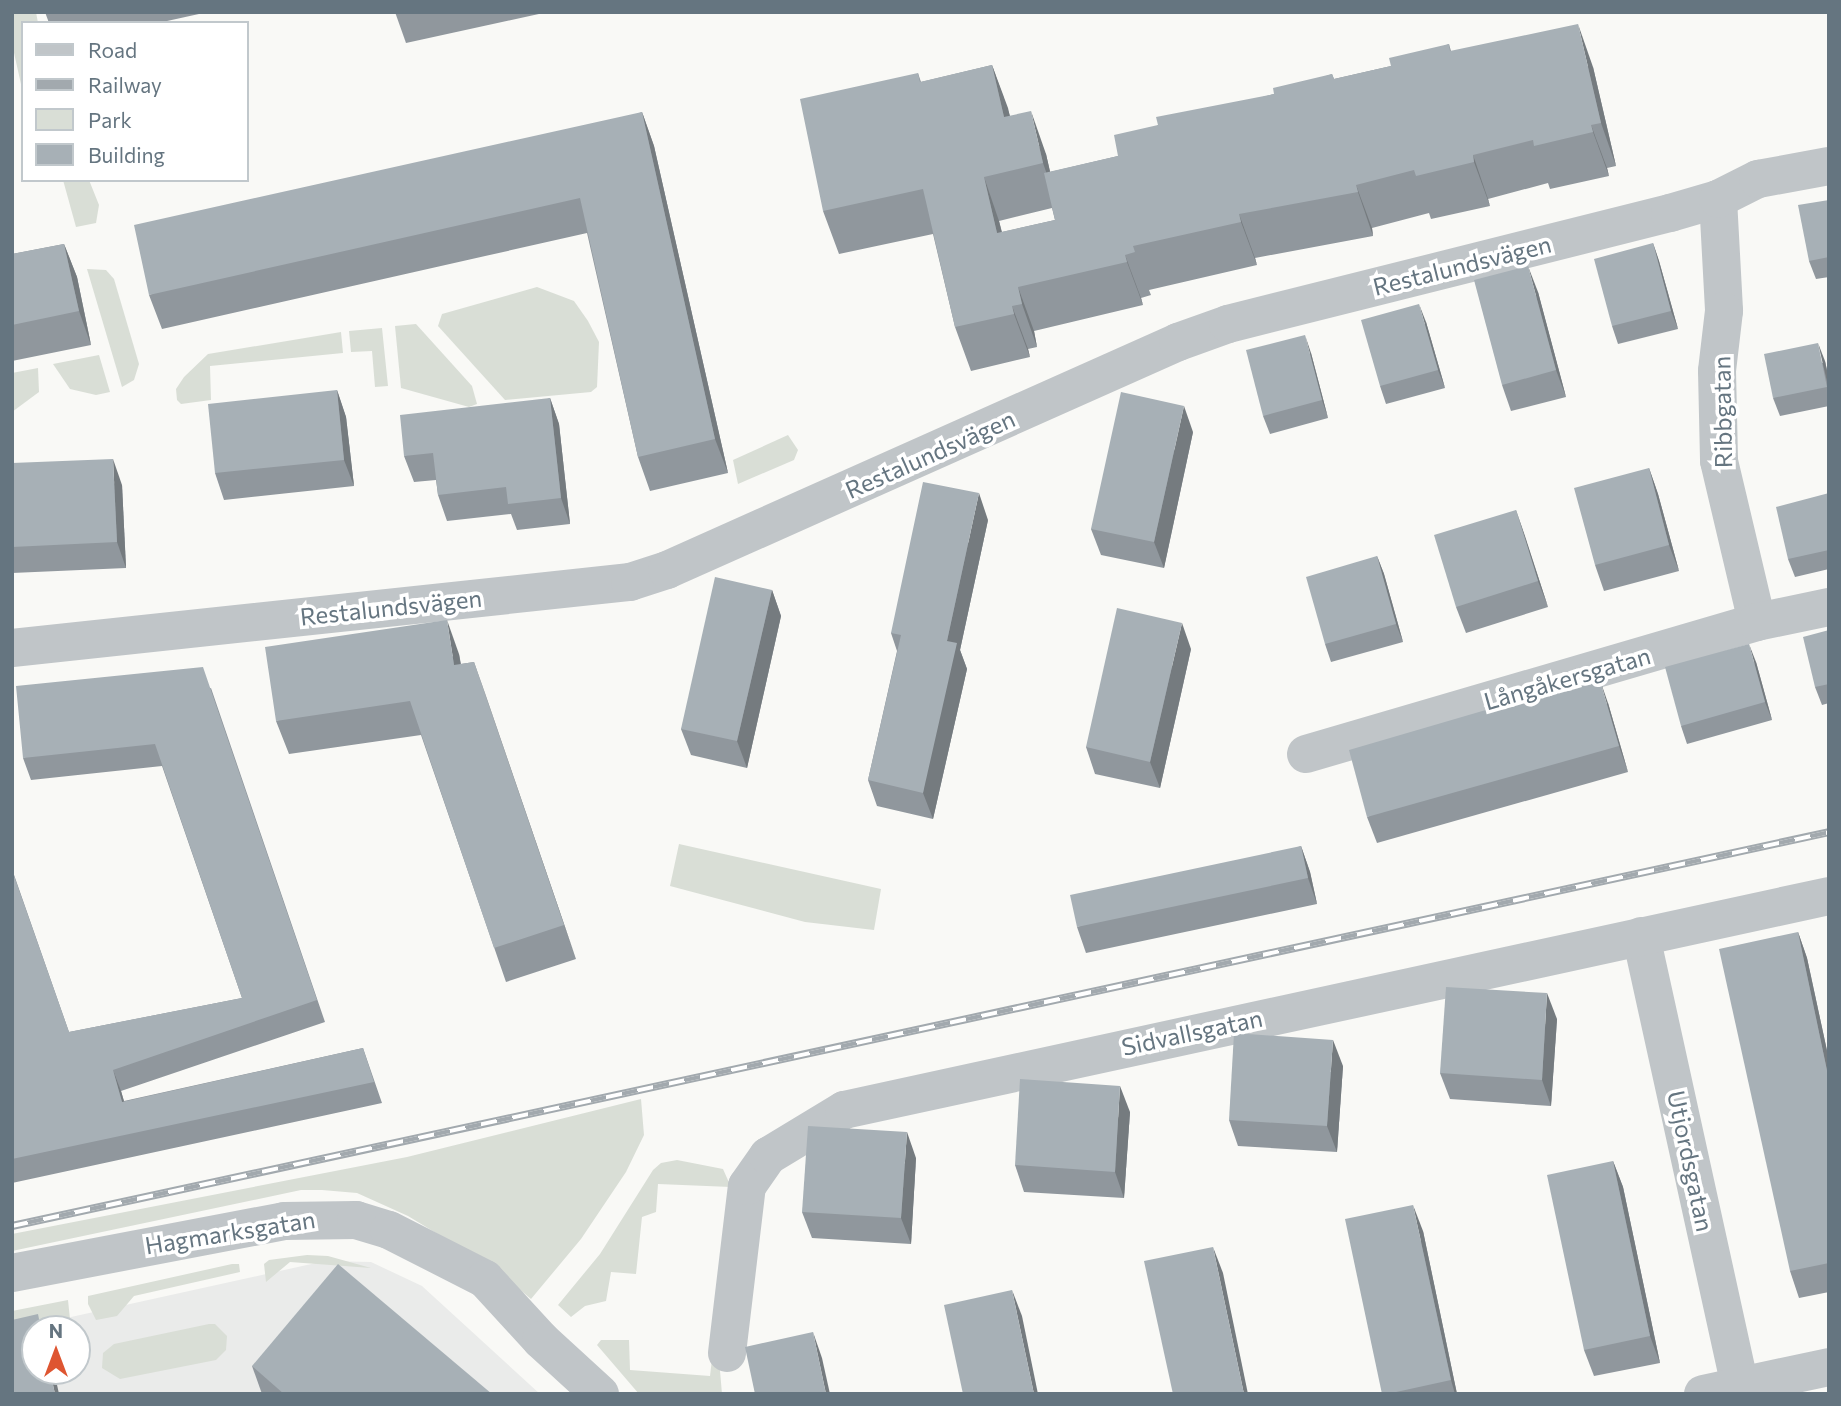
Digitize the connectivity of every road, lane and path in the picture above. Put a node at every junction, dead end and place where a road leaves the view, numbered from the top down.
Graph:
1 (1829, 166) edge
2 (1718, 198) junction
3 (1829, 607) edge
4 (1757, 622) junction
5 (12, 648) edge
6 (1306, 754) dead end
7 (1829, 897) edge
8 (1642, 936) junction
9 (12, 1273) edge
10 (727, 1353) dead end
11 (1829, 1367) edge
12 (1740, 1385) junction
13 (600, 1394) edge
14 (1703, 1394) edge

1 - 2 street, Restalundsvägen
2 - 4 street, Ribbgatan
2 - 5 street, Restalundsvägen
3 - 4 street, Långåkersgatan
4 - 6 street, Långåkersgatan
7 - 8 street, Sidvallsgatan
8 - 10 street, Sidvallsgatan
8 - 12 street, Utjordsgatan
9 - 13 street, Hagmarksgatan
11 - 12 street
12 - 14 street

